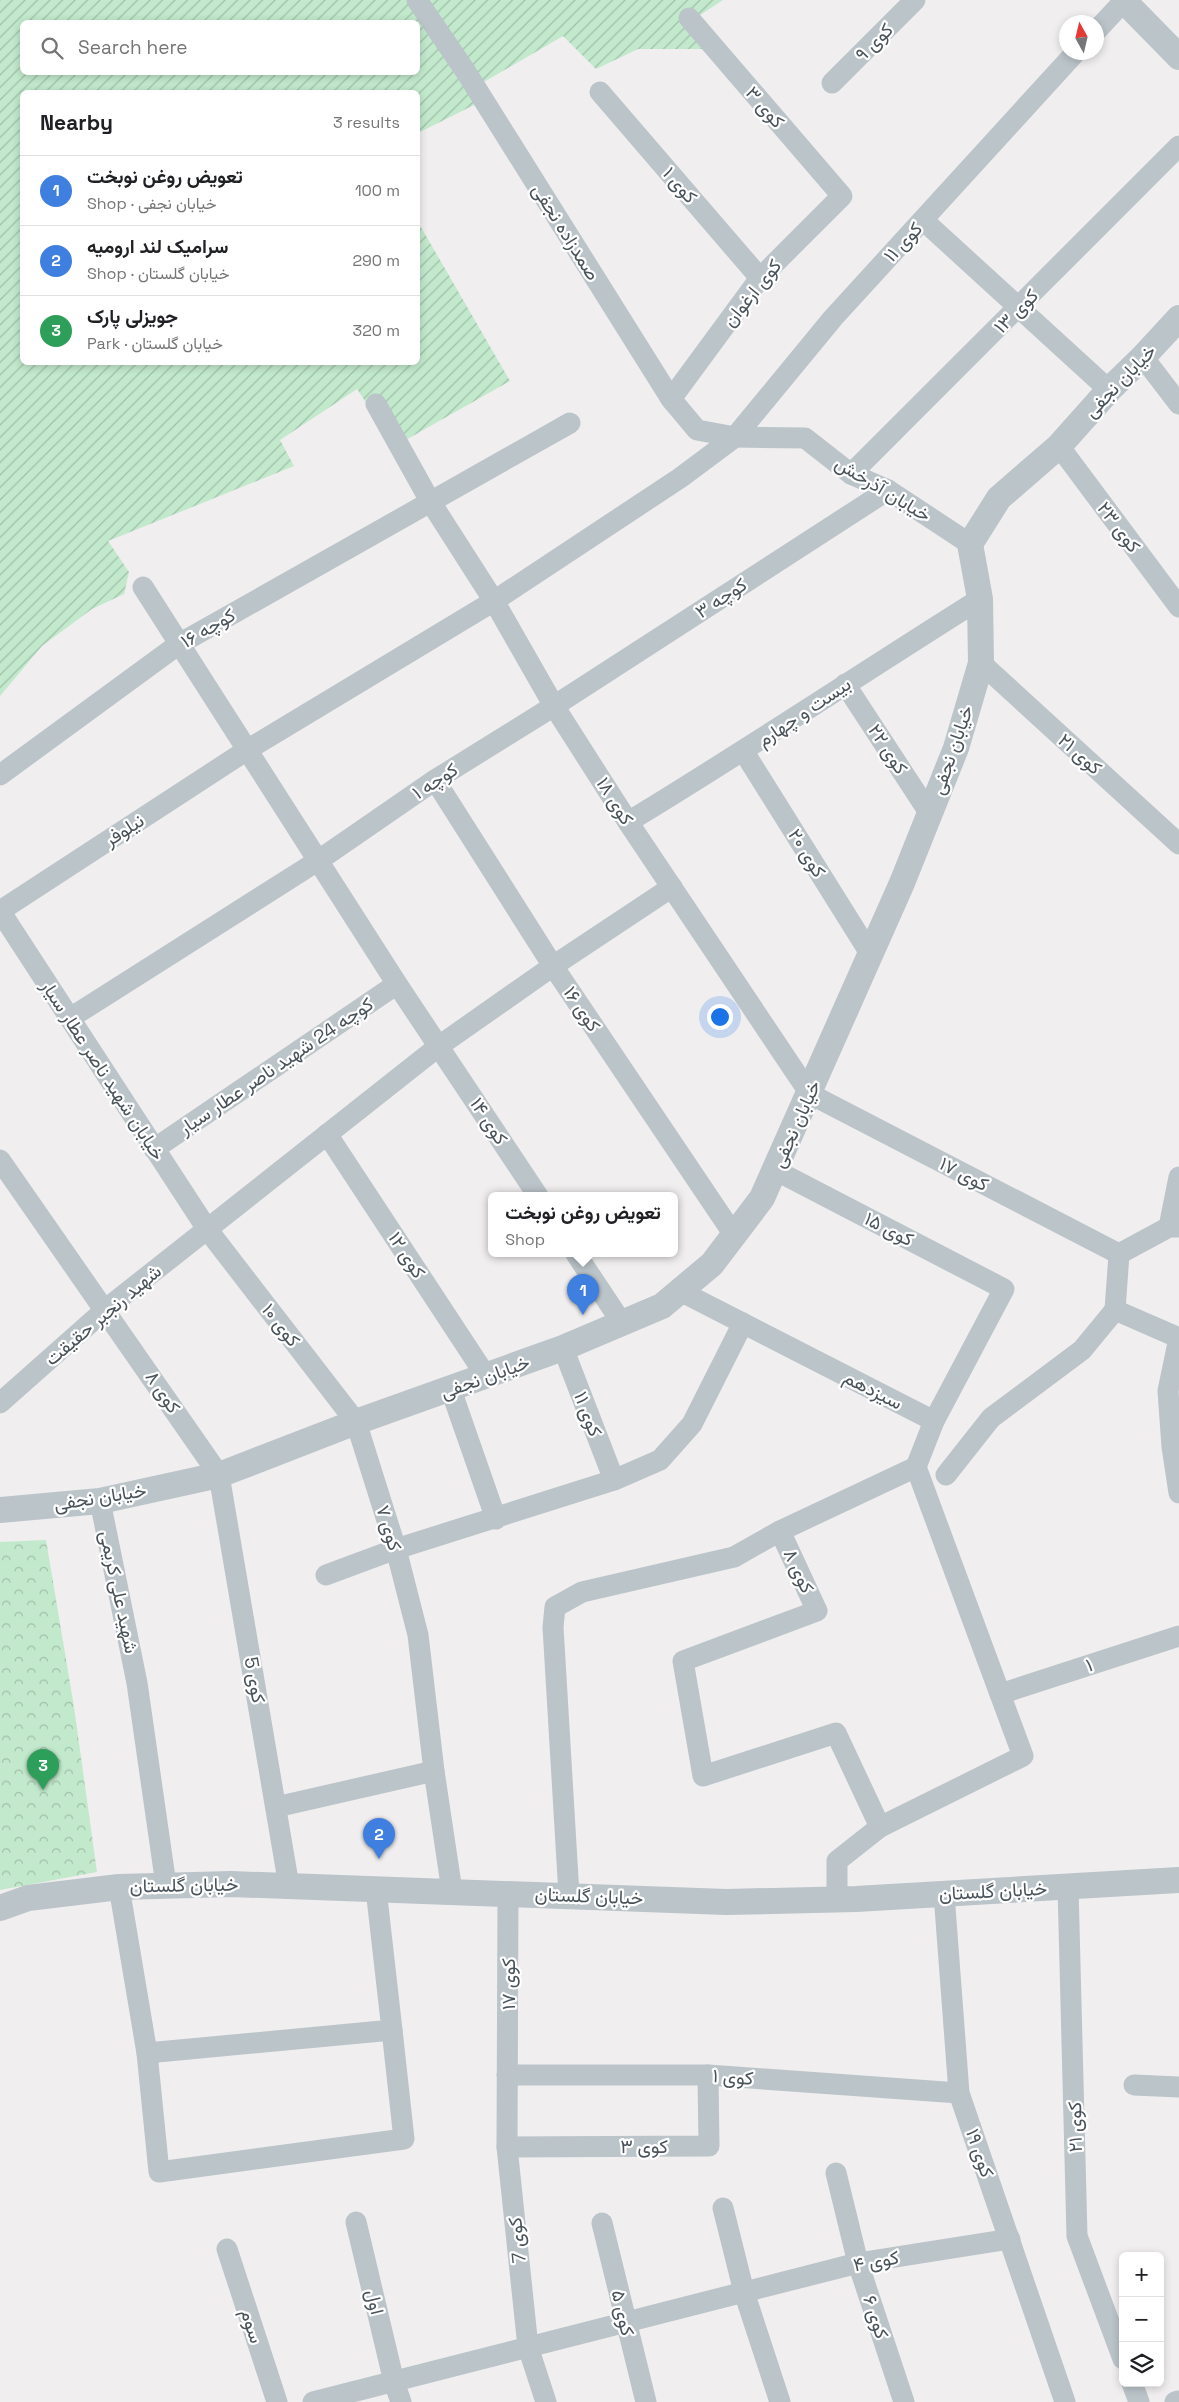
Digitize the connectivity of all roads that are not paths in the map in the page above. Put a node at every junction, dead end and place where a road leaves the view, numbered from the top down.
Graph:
1 (417, 0) edge
2 (1123, 0) edge
3 (910, 2) edge
4 (688, 18) dead end
5 (1104, 21) edge
6 (1179, 57) edge
7 (1069, 60) edge
8 (832, 83) dead end
9 (600, 92) dead end
10 (1179, 146) edge
11 (842, 196) joint
12 (923, 220) junction
13 (760, 278) junction
14 (1019, 308) junction
15 (1179, 318) edge
16 (1144, 357) junction
17 (1109, 390) junction
18 (672, 398) junction
19 (376, 404) dead end
20 (1179, 404) edge
21 (570, 423) dead end
22 (735, 437) junction
23 (1059, 446) junction
24 (851, 474) junction
25 (888, 490) junction
26 (430, 501) junction
27 (970, 544) junction
28 (143, 587) dead end
29 (980, 599) junction
30 (494, 601) junction
31 (1179, 608) edge
32 (179, 644) junction
33 (980, 663) junction
34 (846, 684) junction
35 (554, 706) junction
36 (247, 750) junction
37 (744, 752) junction
38 (0, 775) edge
39 (435, 780) junction
40 (930, 814) junction
41 (628, 822) junction
42 (1179, 844) edge
43 (319, 860) junction
44 (672, 886) junction
45 (0, 911) edge
46 (871, 955) junction
47 (553, 966) junction
48 (398, 984) junction
49 (70, 1018) junction
50 (439, 1046) junction
51 (810, 1094) junction
52 (327, 1134) junction
53 (154, 1149) junction
54 (0, 1160) edge
55 (775, 1170) junction
56 (1179, 1177) edge
57 (535, 1192) edge
58 (1174, 1227) edge
59 (207, 1229) junction
60 (734, 1235) junction
61 (1119, 1254) junction
62 (578, 1257) edge
63 (680, 1291) junction
64 (106, 1309) junction
65 (1114, 1310) junction
66 (622, 1323) junction
67 (742, 1323) junction
68 (1179, 1338) edge
69 (563, 1348) junction
70 (486, 1376) junction
71 (451, 1390) junction
72 (2, 1396) edge
73 (934, 1421) junction
74 (356, 1422) junction
75 (916, 1467) junction
76 (219, 1474) junction
77 (946, 1475) dead end
78 (614, 1480) junction
79 (1179, 1492) edge
80 (100, 1500) junction
81 (0, 1510) edge
82 (496, 1519) junction
83 (780, 1531) junction
84 (396, 1549) junction
85 (326, 1575) dead end
86 (1179, 1636) edge
87 (1000, 1694) junction
88 (434, 1771) junction
89 (276, 1807) junction
90 (880, 1827) junction
91 (1179, 1880) edge
92 (166, 1885) junction
93 (289, 1886) junction
94 (119, 1887) junction
95 (1068, 1887) junction
96 (376, 1888) junction
97 (452, 1891) junction
98 (508, 1893) junction
99 (944, 1894) junction
100 (569, 1895) junction
101 (837, 1899) junction
102 (0, 1908) edge
103 (392, 2030) junction
104 (147, 2053) junction
105 (708, 2074) junction
106 (507, 2075) junction
107 (1134, 2085) dead end
108 (1179, 2087) edge
109 (959, 2094) junction
110 (507, 2147) junction
111 (836, 2172) dead end
112 (723, 2208) dead end
113 (356, 2222) dead end
114 (602, 2222) dead end
115 (1010, 2239) junction
116 (228, 2249) dead end
117 (858, 2263) junction
118 (744, 2292) junction
119 (625, 2322) junction
120 (528, 2347) junction
121 (1119, 2348) edge
122 (394, 2382) junction
123 (1133, 2387) edge
124 (277, 2402) edge
125 (313, 2402) edge
126 (401, 2402) edge
127 (546, 2402) edge
128 (646, 2402) edge
129 (780, 2402) edge
130 (904, 2402) edge
131 (1065, 2402) edge
132 (1139, 2402) edge

1 - 18 street, صمدزاده نجفی
2 - 5 street
2 - 6 street
3 - 8 street, کوی ۹
4 - 11 street, کوی ۳
7 - 12 street, کوی ۱۱
9 - 13 street, کوی ۱
10 - 14 street, کوی ۱۳
11 - 13 street, کوی ارغوان
12 - 14 street
12 - 22 street, کوی ۱۱
13 - 18 street, کوی ارغوان
14 - 17 street
14 - 24 street, کوی ۱۳
15 - 16 street, خیابان نجفی
16 - 17 street, خیابان نجفی
16 - 20 street
17 - 23 street, خیابان نجفی
18 - 22 street, صمدزاده نجفی
19 - 26 street, کوی ۱۸
21 - 26 street, کوچه ۱۶
22 - 24 street, خیابان آذرخش
22 - 30 street, کوی ۱۱
23 - 27 street, خیابان نجفی
23 - 31 street, کوی ۲۳
24 - 25 street, خیابان آذرخش
25 - 27 street, خیابان آذرخش
25 - 35 street, کوچه ۳
26 - 30 street, کوی ۱۸
26 - 32 street, کوچه ۱۶
27 - 29 street, خیابان نجفی
28 - 32 street, کوی ۱۴
29 - 33 street, خیابان نجفی
29 - 34 street, بیست و چهارم
30 - 35 street, کوی ۱۸
30 - 36 street, نیلوفر
32 - 36 street, کوی ۱۴
32 - 38 street, کوچه ۱۶
33 - 40 street, خیابان نجفی
33 - 42 street, کوی ۲۱
34 - 37 street, بیست و چهارم
34 - 40 street, کوی ۲۲
35 - 39 street, کوچه ۱
35 - 41 street, کوی ۱۸
36 - 43 street, کوی ۱۴
36 - 45 street, نیلوفر
37 - 41 street, بیست و چهارم
37 - 46 street, کوی ۲۰
39 - 43 street, کوچه ۱
39 - 47 street, کوی ۱۶
40 - 46 street, خیابان نجفی
41 - 44 street, کوی ۱۸
43 - 48 street, کوی ۱۴
43 - 49 street, کوچه ۱
44 - 47 street, شهید رنجبر حقیقت
44 - 51 street, کوی ۱۸
45 - 49 street, خیابان شهید ناصر عطار سیار
46 - 51 street, خیابان نجفی
47 - 50 street, شهید رنجبر حقیقت
47 - 60 street, کوی ۱۶
48 - 50 street, کوی ۱۴
48 - 53 street, کوچه 24 شهید ناصر عطار سیار
49 - 53 street, خیابان شهید ناصر عطار سیار
50 - 52 street, شهید رنجبر حقیقت
50 - 57 street, کوی ۱۴
51 - 55 street, خیابان نجفی
51 - 61 street, کوی ۱۷
52 - 59 street, شهید رنجبر حقیقت
52 - 70 street, کوی ۱۲
53 - 59 street, خیابان شهید ناصر عطار سیار
54 - 64 street, کوی ۸
55 - 60 street, خیابان نجفی
55 - 73 street, کوی ۱۵
56 - 58 street
58 - 61 street
59 - 64 street, شهید رنجبر حقیقت
59 - 74 street, کوی ۱۰
60 - 63 street, خیابان نجفی
61 - 65 street
62 - 66 street
63 - 66 street, خیابان نجفی
63 - 67 street, سیزدهم
64 - 72 street, شهید رنجبر حقیقت
64 - 76 street, کوی ۸
65 - 68 street
65 - 77 street
66 - 69 street, خیابان نجفی
67 - 73 street, سیزدهم
67 - 78 street
68 - 79 street
69 - 70 street, خیابان نجفی
69 - 78 street, کوی ۱۱
70 - 71 street, خیابان نجفی
71 - 74 street, خیابان نجفی
71 - 82 street
73 - 75 street
74 - 76 street, خیابان نجفی
74 - 84 street, کوی ۷
75 - 83 street
75 - 87 street
76 - 80 street, خیابان نجفی
76 - 89 street, کوی 5
78 - 82 street
80 - 81 street, خیابان نجفی
80 - 92 street, شهید علی کریمی
82 - 84 street
83 - 90 street, کوی ۸
83 - 100 street
84 - 85 street
84 - 88 street, کوی ۷
86 - 87 street, ۱
87 - 90 street
88 - 89 street
88 - 97 street, کوی ۷
89 - 93 street, کوی 5
90 - 101 street
91 - 95 street, خیابان گلستان
92 - 93 street, خیابان گلستان
92 - 94 street, خیابان گلستان
93 - 96 street, خیابان گلستان
94 - 102 street, خیابان گلستان
94 - 104 street
95 - 99 street, خیابان گلستان
95 - 121 street, کوی ۲۱
96 - 97 street, خیابان گلستان
96 - 103 street
97 - 98 street, خیابان گلستان
98 - 100 street, خیابان گلستان
98 - 106 street, کوی ۱۷
99 - 101 street, خیابان گلستان
99 - 109 street, کوی ۱۹
100 - 101 street, خیابان گلستان
103 - 104 street
103 - 104 street
105 - 106 street, کوی ۱
105 - 109 street, کوی ۱
105 - 110 street, کوی ۳
106 - 110 street, کوی 7
107 - 108 street
109 - 115 street, کوی ۱۹
110 - 120 street, کوی 7
111 - 117 street, کوی ۶
112 - 118 street
113 - 122 street, اول
114 - 119 street, کوی ۵
115 - 117 street, کوی ۴
115 - 131 street, کوی ۱۹
116 - 124 street, سوم
117 - 118 street, کوی ۴
117 - 130 street, کوی ۶
118 - 119 street, کوی ۴
118 - 129 street
119 - 120 street, کوی ۴
119 - 128 street, کوی ۵
120 - 122 street, کوی ۴
120 - 127 street, کوی 7
122 - 125 street, کوی ۴
122 - 126 street, اول
123 - 132 street

